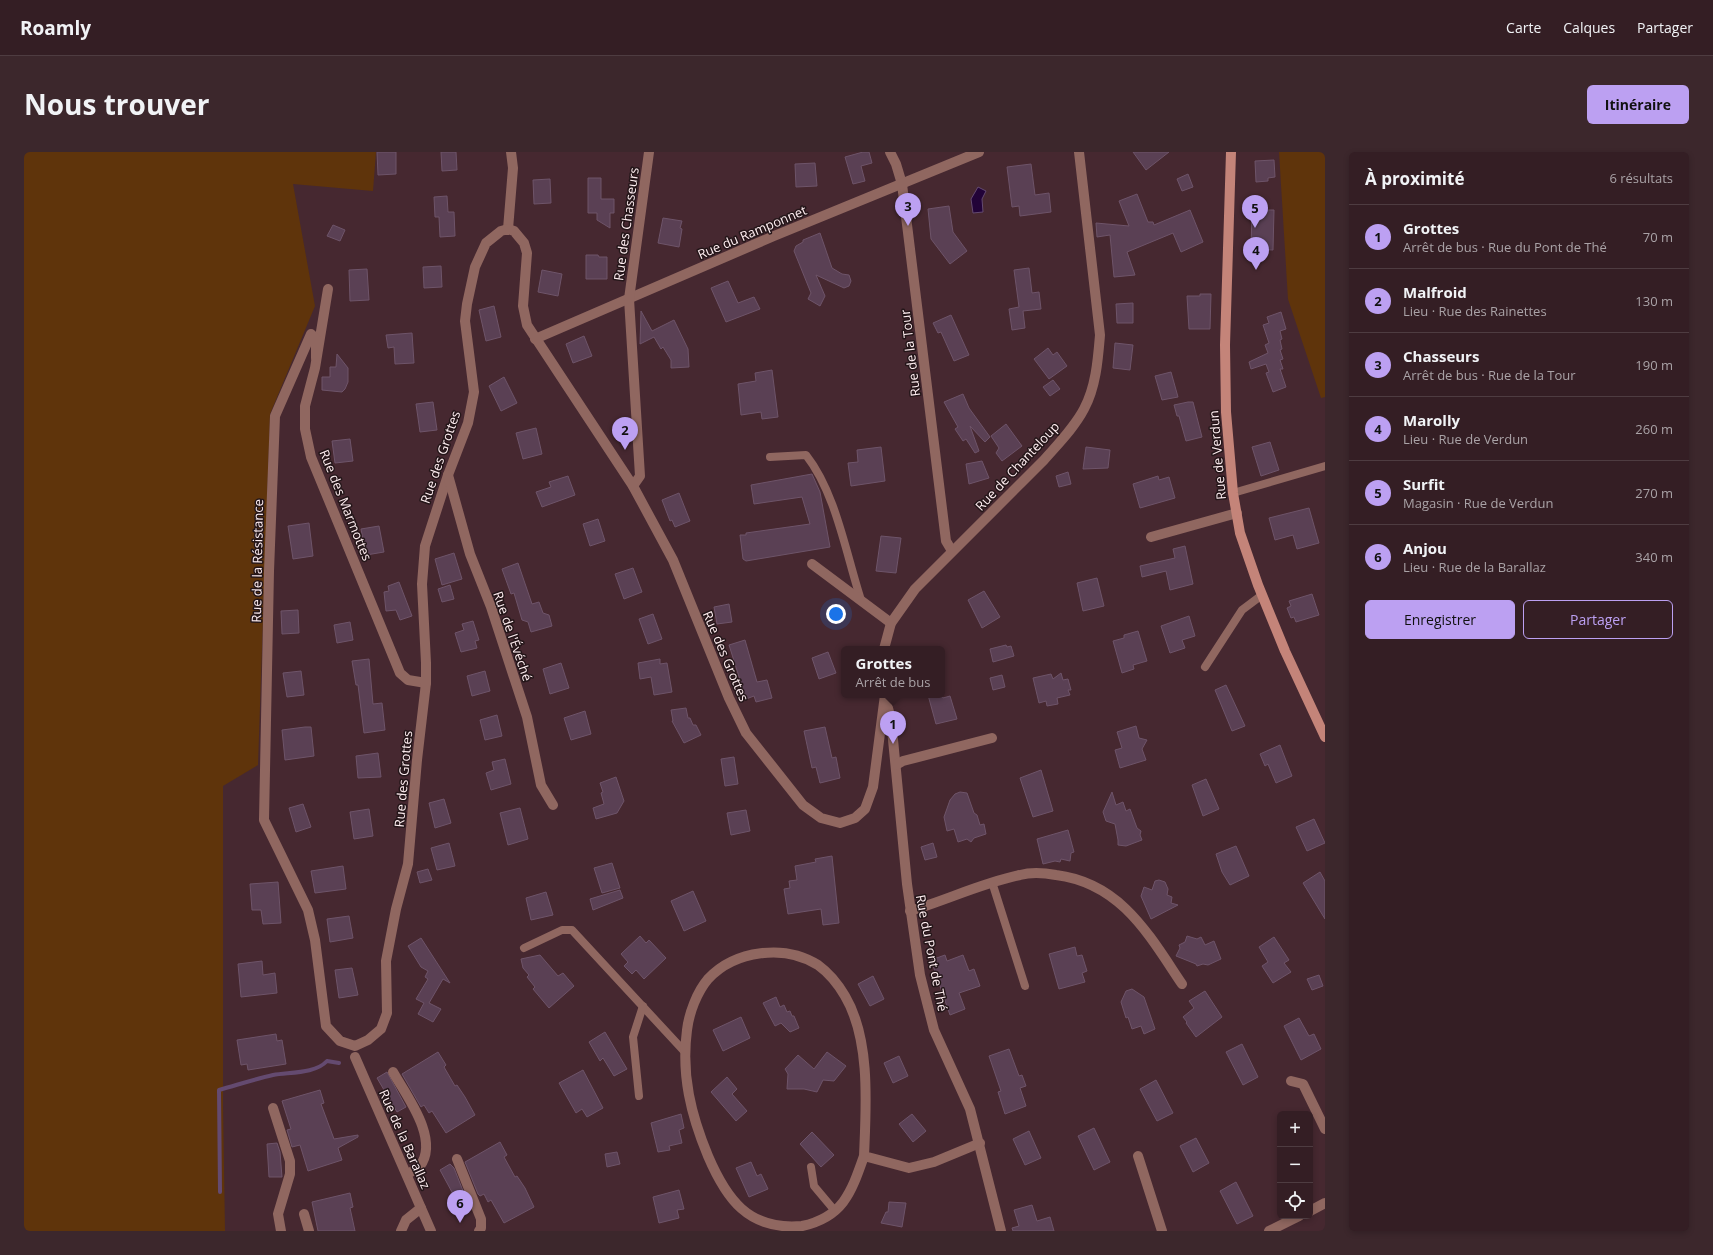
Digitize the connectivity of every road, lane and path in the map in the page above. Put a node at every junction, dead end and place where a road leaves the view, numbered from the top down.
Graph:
1 (511, 152) edge
2 (649, 152) edge
3 (890, 152) edge
4 (979, 152) edge
5 (1079, 152) edge
6 (1231, 152) edge
7 (902, 184) junction
8 (508, 229) junction
9 (328, 289) dead end
10 (629, 299) junction
11 (535, 339) junction
12 (316, 358) junction
13 (770, 457) dead end
14 (1325, 466) edge
15 (448, 475) junction
16 (633, 486) junction
17 (1233, 493) junction
18 (1236, 514) junction
19 (1151, 537) dead end
20 (952, 551) junction
21 (812, 564) dead end
22 (1262, 595) junction
23 (860, 600) junction
24 (890, 623) junction
25 (885, 646) edge
26 (1205, 667) dead end
27 (426, 683) junction
28 (885, 698) edge
29 (886, 698) edge
30 (1325, 737) edge
31 (992, 738) dead end
32 (896, 765) junction
33 (553, 805) dead end
34 (264, 820) joint
35 (992, 882) junction
36 (910, 911) junction
37 (524, 948) dead end
38 (1182, 984) dead end
39 (1025, 986) dead end
40 (643, 1006) junction
41 (684, 1051) junction
42 (355, 1057) dead end
43 (393, 1072) dead end
44 (1291, 1081) dead end
45 (639, 1096) dead end
46 (273, 1108) dead end
47 (1325, 1129) edge
48 (980, 1143) junction
49 (864, 1156) junction
50 (1138, 1156) dead end
51 (457, 1159) dead end
52 (811, 1167) dead end
53 (407, 1174) junction
54 (1325, 1203) edge
55 (421, 1208) junction
56 (1313, 1209) edge
57 (835, 1211) junction
58 (304, 1214) dead end
59 (1293, 1219) edge
60 (281, 1231) edge
61 (308, 1231) edge
62 (401, 1231) edge
63 (431, 1231) edge
64 (480, 1231) edge
65 (1001, 1231) edge
66 (1162, 1231) edge
67 (1269, 1231) edge

1 - 8 street
2 - 10 street, Rue des Chasseurs
3 - 7 street, Rue de la Tour
4 - 7 street, Rue du Ramponnet
5 - 20 street, Rue de Chanteloup
6 - 17 main road, Rue de Verdun
7 - 10 street, Rue du Ramponnet
7 - 20 street, Rue de la Tour
8 - 11 street, Rue des Grottes
8 - 15 street, Rue des Grottes
9 - 12 street, Rue des Marmottes
10 - 11 street, Rue du Ramponnet
10 - 16 street, Rue des Chasseurs
11 - 16 street, Rue des Grottes
12 - 27 street, Rue des Marmottes
12 - 34 street, Rue de la Résistance
13 - 23 lane
14 - 17 lane
15 - 27 street, Rue des Grottes
15 - 33 street, Rue de l'Évéché
16 - 28 street, Rue des Grottes
17 - 18 main road, Rue de Verdun
18 - 19 street
18 - 22 main road, Rue de Verdun
20 - 24 street, Rue de Chanteloup
21 - 23 street
22 - 26 lane
22 - 30 main road, Rue de Verdun
23 - 24 street
24 - 25 street, Rue de Chanteloup
27 - 34 street, Rue des Grottes
29 - 32 street, Rue du Pont de Thé
31 - 32 street
32 - 36 street, Rue du Pont de Thé
35 - 36 street
35 - 38 street
35 - 39 lane
36 - 48 street, Rue du Pont de Thé
37 - 40 lane
40 - 41 lane
40 - 45 lane
41 - 49 street
41 - 57 street
42 - 53 street, Rue de la Barallaz
43 - 53 street
44 - 47 street
46 - 60 street
48 - 49 street
48 - 65 street, Rue du Pont de Thé
49 - 57 street
50 - 66 street
51 - 64 street
52 - 57 lane
53 - 55 street, Rue de la Barallaz
54 - 56 street
55 - 62 street
55 - 63 street, Rue de la Barallaz
58 - 61 street
59 - 67 street

